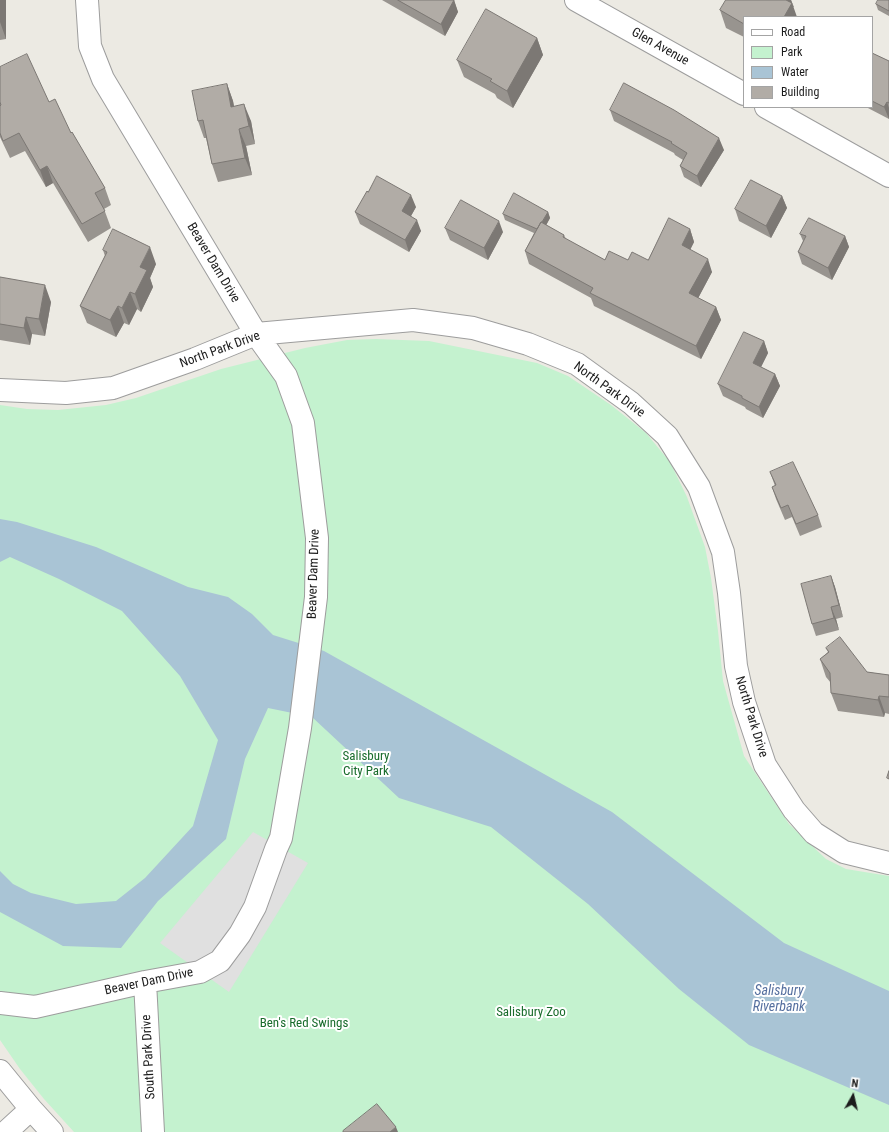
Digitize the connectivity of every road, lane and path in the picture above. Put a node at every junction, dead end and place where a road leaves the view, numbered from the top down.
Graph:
1 (87, 0) edge
2 (576, 0) edge
3 (743, 93) edge
4 (768, 108) edge
5 (889, 176) edge
6 (256, 334) junction
7 (0, 390) edge
8 (889, 863) edge
9 (145, 982) junction
10 (0, 1003) edge
11 (0, 1071) edge
12 (31, 1109) junction
13 (6, 1132) edge
14 (52, 1132) edge
15 (153, 1132) edge

1 - 6 street, Beaver Dam Drive
2 - 3 street, Glen Avenue
4 - 5 street
6 - 7 street, North Park Drive
6 - 8 street, North Park Drive
6 - 9 street, Beaver Dam Drive
9 - 10 street, Beaver Dam Drive
9 - 15 street, South Park Drive
11 - 12 street
12 - 13 street
12 - 14 street

